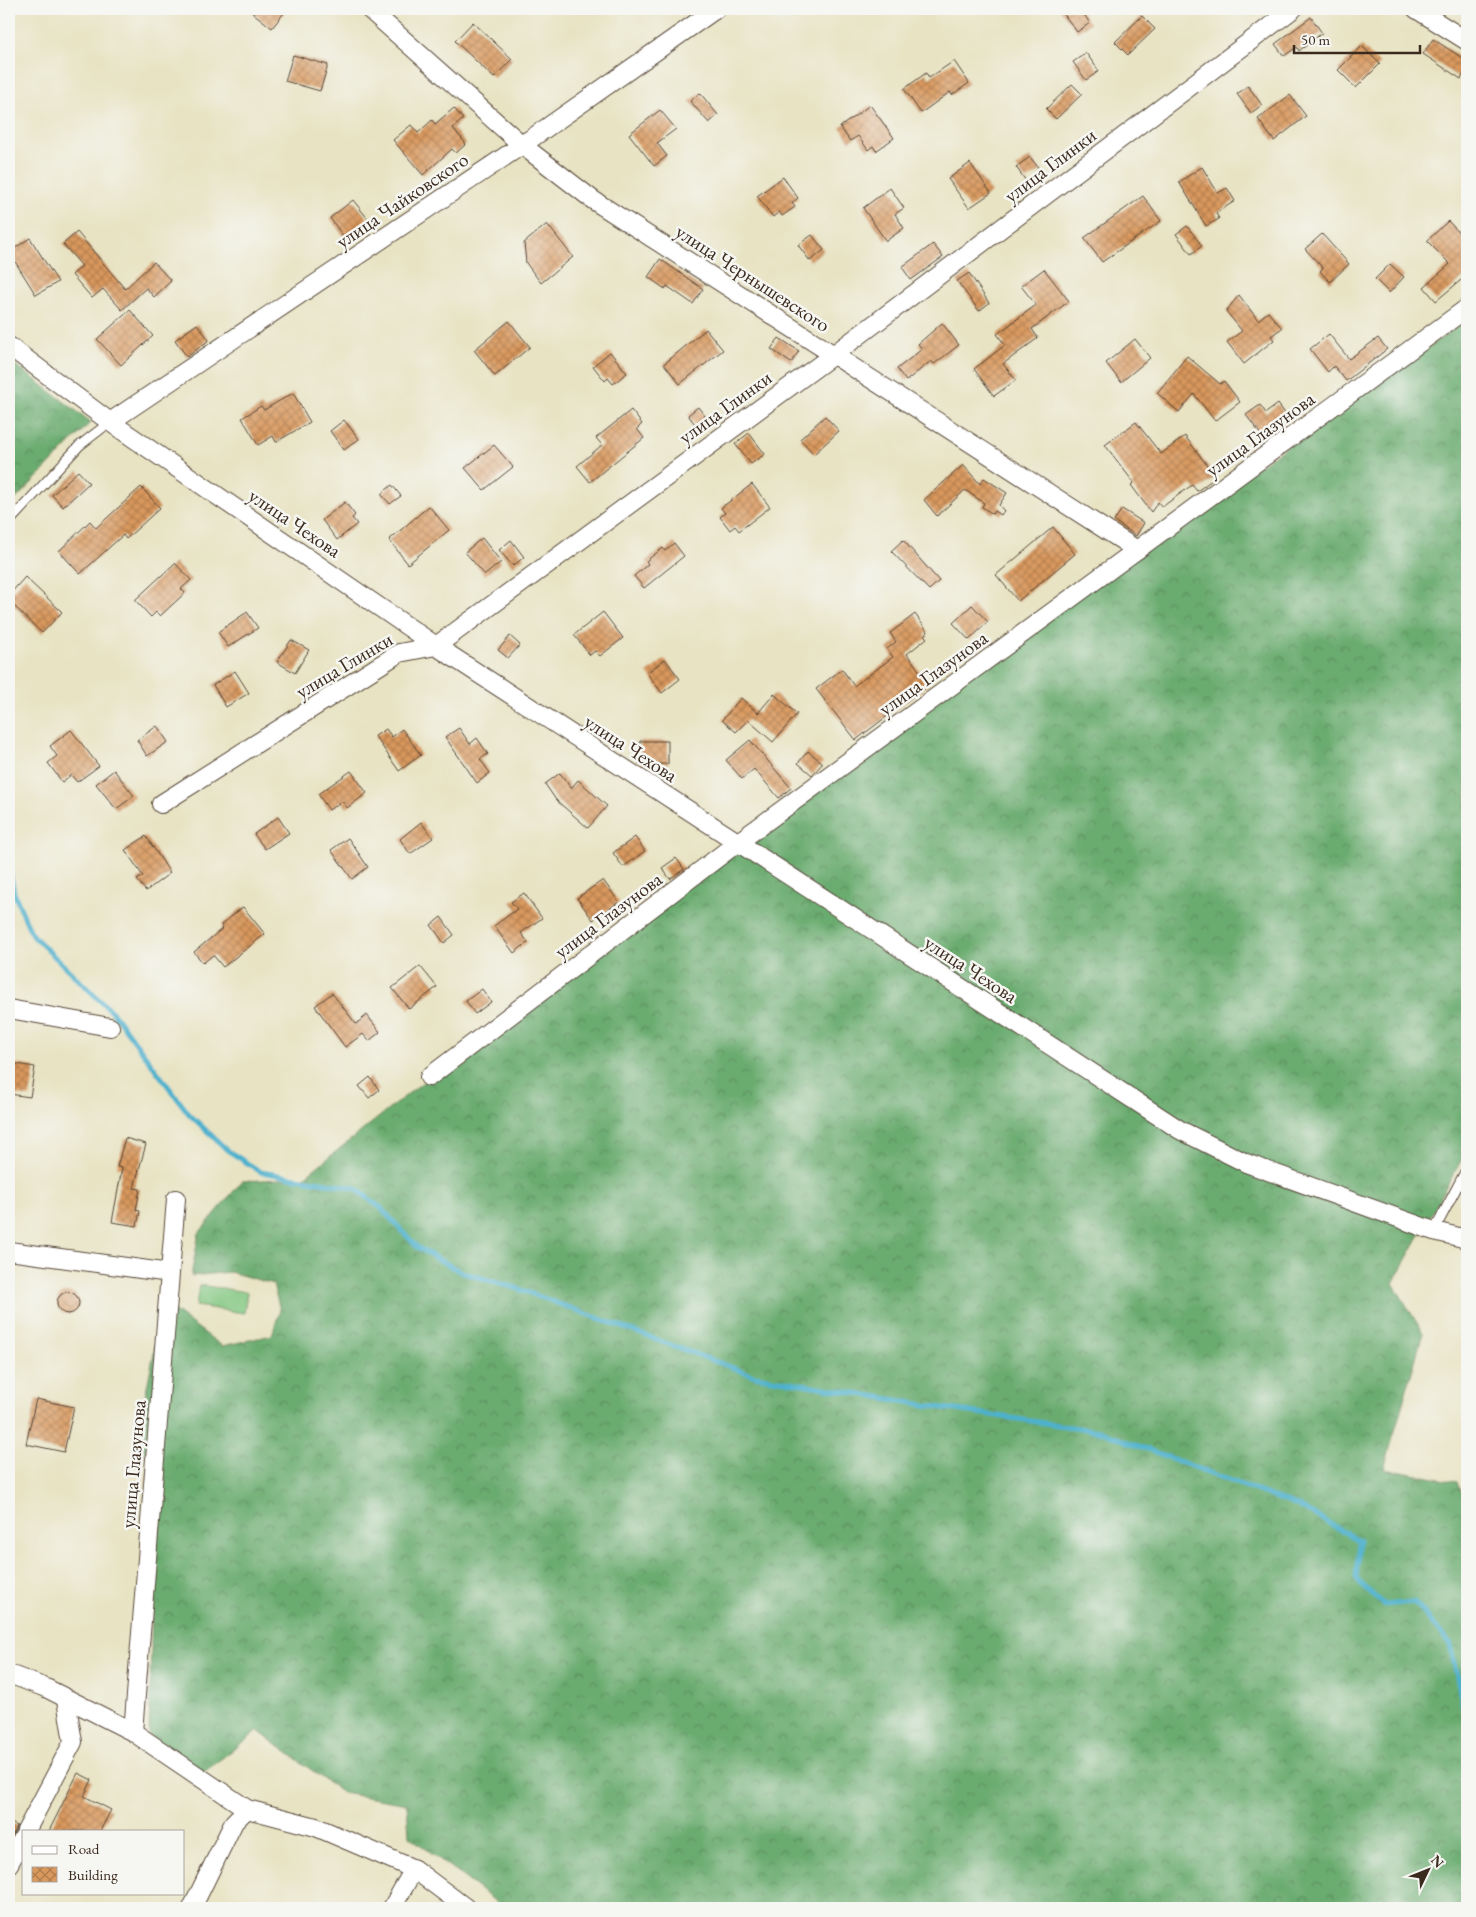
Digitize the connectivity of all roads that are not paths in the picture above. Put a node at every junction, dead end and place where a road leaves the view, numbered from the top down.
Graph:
1 (370, 9) edge
2 (716, 9) edge
3 (1293, 9) edge
4 (1416, 9) edge
5 (1467, 41) edge
6 (522, 145) junction
7 (1467, 308) edge
8 (9, 346) edge
9 (833, 355) junction
10 (110, 422) junction
11 (9, 522) edge
12 (1137, 550) junction
13 (436, 646) junction
14 (161, 804) dead end
15 (737, 843) junction
16 (9, 1009) edge
17 (110, 1027) dead end
18 (429, 1077) dead end
19 (1467, 1168) edge
20 (176, 1199) dead end
21 (1434, 1230) junction
22 (1467, 1238) edge
23 (9, 1252) edge
24 (170, 1272) junction
25 (9, 1674) edge
26 (66, 1700) junction
27 (133, 1732) junction
28 (247, 1808) junction
29 (27, 1830) edge
30 (22, 1840) edge
31 (9, 1864) edge
32 (414, 1869) junction
33 (192, 1908) edge
34 (392, 1908) edge
35 (466, 1908) edge

1 - 6 street, улица Чернышевского
2 - 6 street, улица Чайковского
3 - 9 street, улица Глинки
4 - 5 street
6 - 9 street, улица Чернышевского
6 - 10 street, улица Чайковского
7 - 12 street, улица Глазунова
8 - 10 street, улица Чехова
9 - 12 street, улица Чернышевского
9 - 13 street, улица Глинки
10 - 11 lane
10 - 13 street, улица Чехова
12 - 15 street, улица Глазунова
13 - 14 street, улица Глинки
13 - 15 street, улица Чехова
15 - 18 street, улица Глазунова
15 - 21 street, улица Чехова
16 - 17 street
19 - 21 lane
20 - 24 street, улица Глазунова
21 - 22 street, улица Чехова
23 - 24 street
24 - 27 street, улица Глазунова
25 - 26 street
26 - 27 street
26 - 29 street
27 - 28 street
28 - 32 street
28 - 33 street
30 - 31 street
32 - 34 street
32 - 35 street

